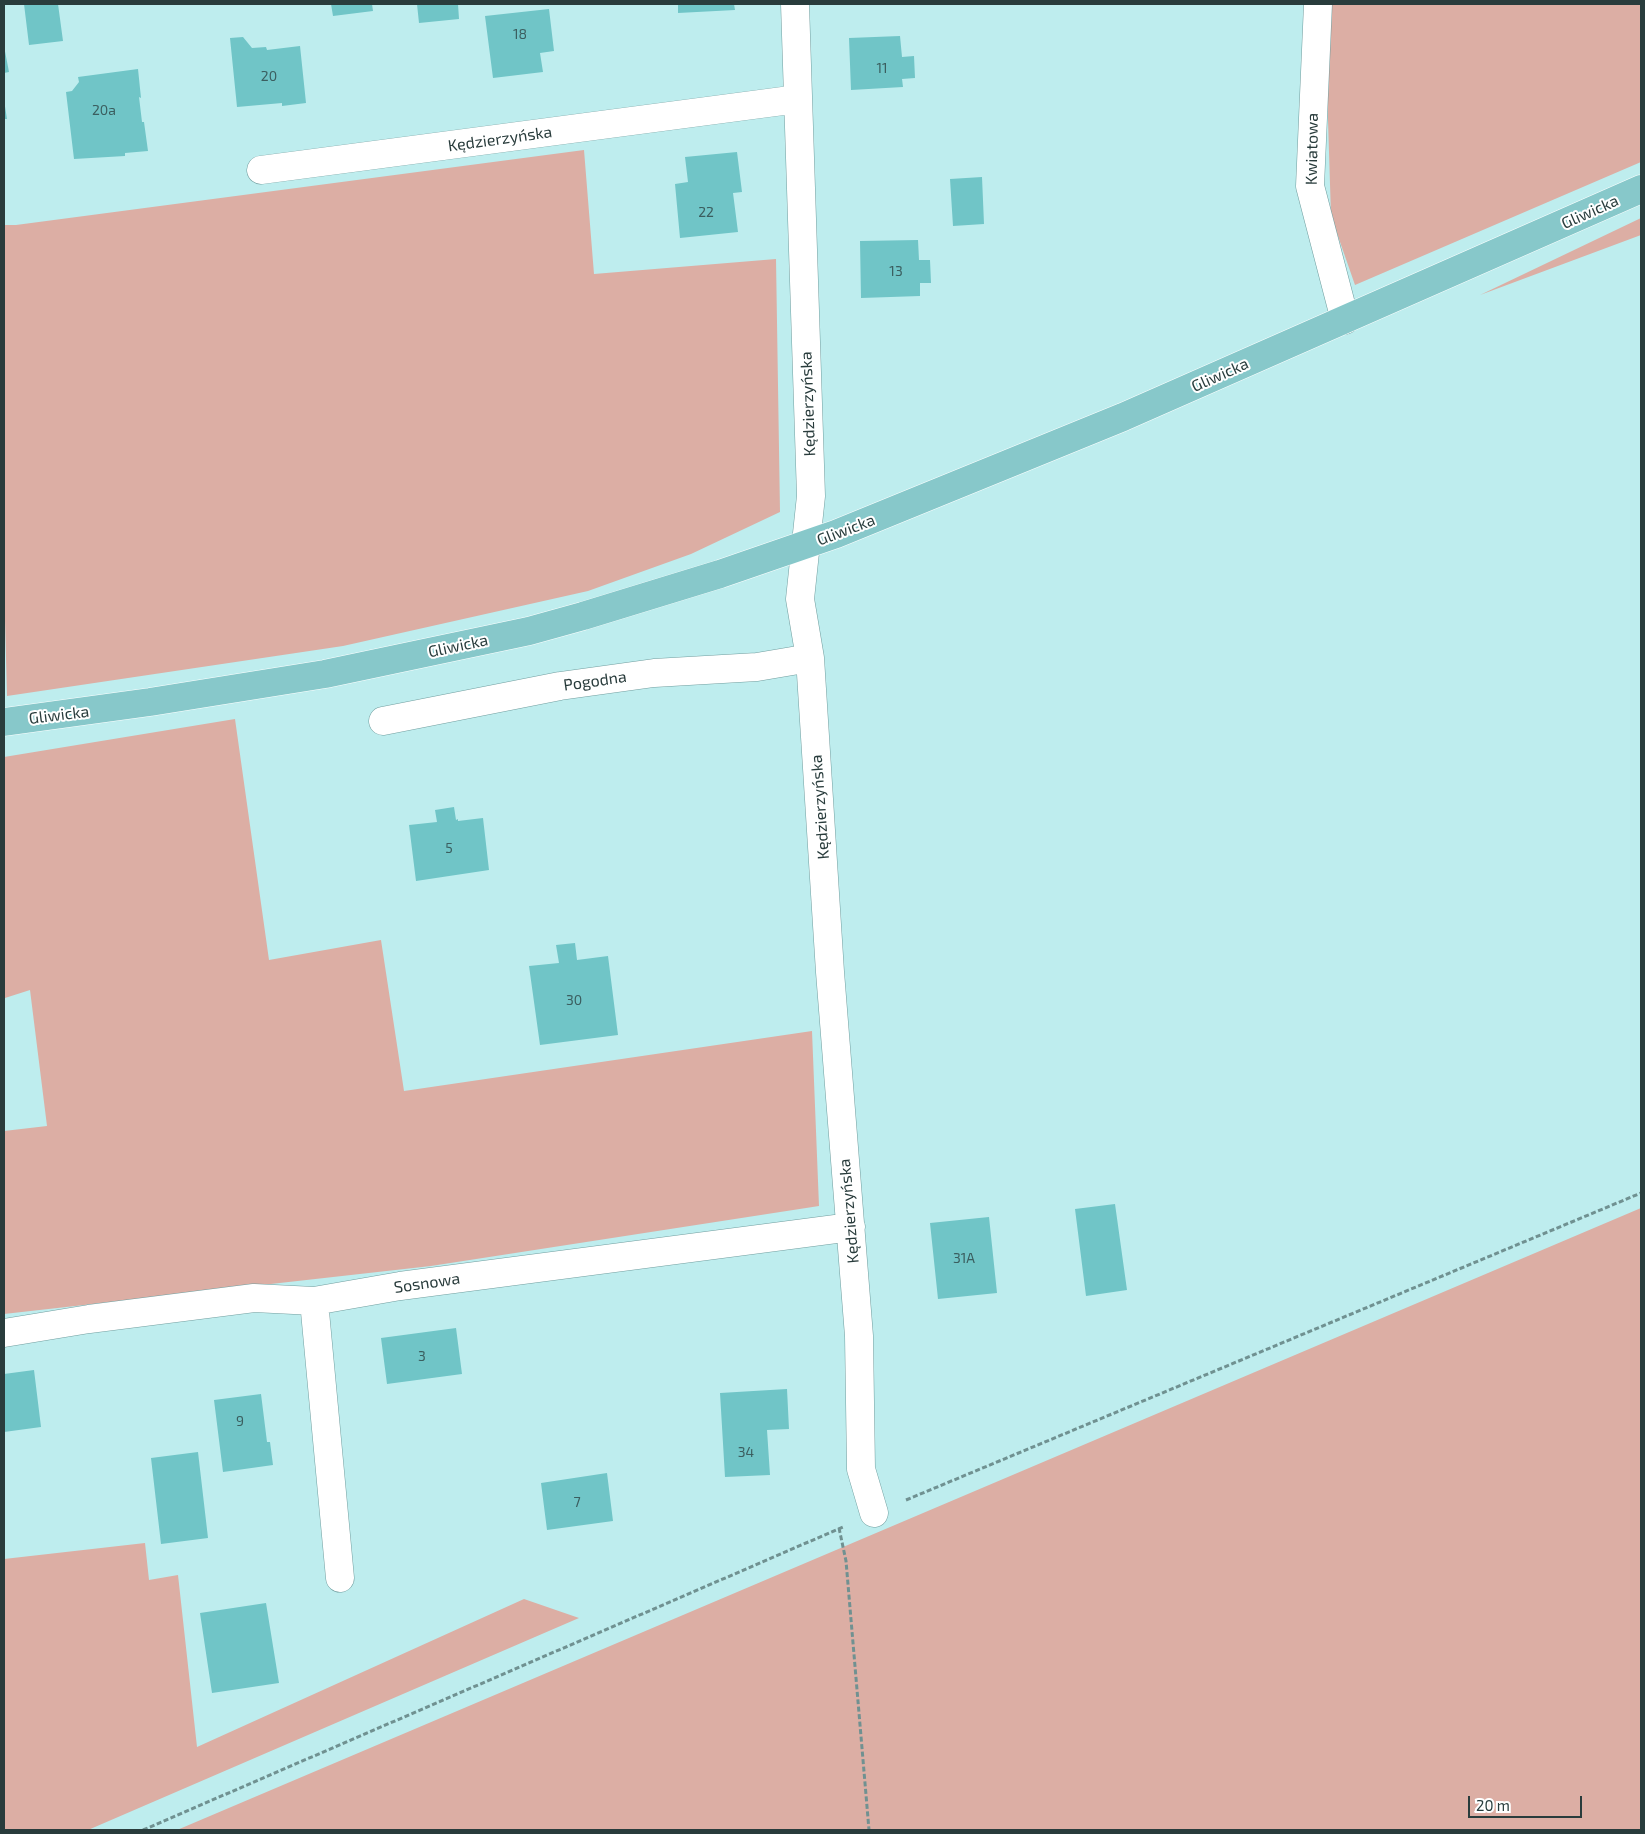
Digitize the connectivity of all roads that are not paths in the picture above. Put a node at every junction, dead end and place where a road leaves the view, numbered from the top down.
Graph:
1 (795, 4) edge
2 (1318, 4) edge
3 (798, 99) junction
4 (261, 170) dead end
5 (1641, 189) edge
6 (1345, 320) junction
7 (806, 546) junction
8 (810, 658) junction
9 (4, 722) edge
10 (383, 722) dead end
11 (851, 1227) junction
12 (314, 1302) junction
13 (4, 1333) edge
14 (874, 1513) dead end
15 (340, 1578) dead end

1 - 3 street, Kędzierzyńska
2 - 6 street, Kwiatowa
3 - 4 street, Kędzierzyńska
3 - 7 street, Kędzierzyńska
5 - 6 main road, Gliwicka
6 - 7 main road, Gliwicka
7 - 8 street, Kędzierzyńska
7 - 9 main road, Gliwicka
8 - 10 street, Pogodna
8 - 11 street, Kędzierzyńska
11 - 12 street, Sosnowa
11 - 14 street, Kędzierzyńska
12 - 13 street, Sosnowa
12 - 15 street

